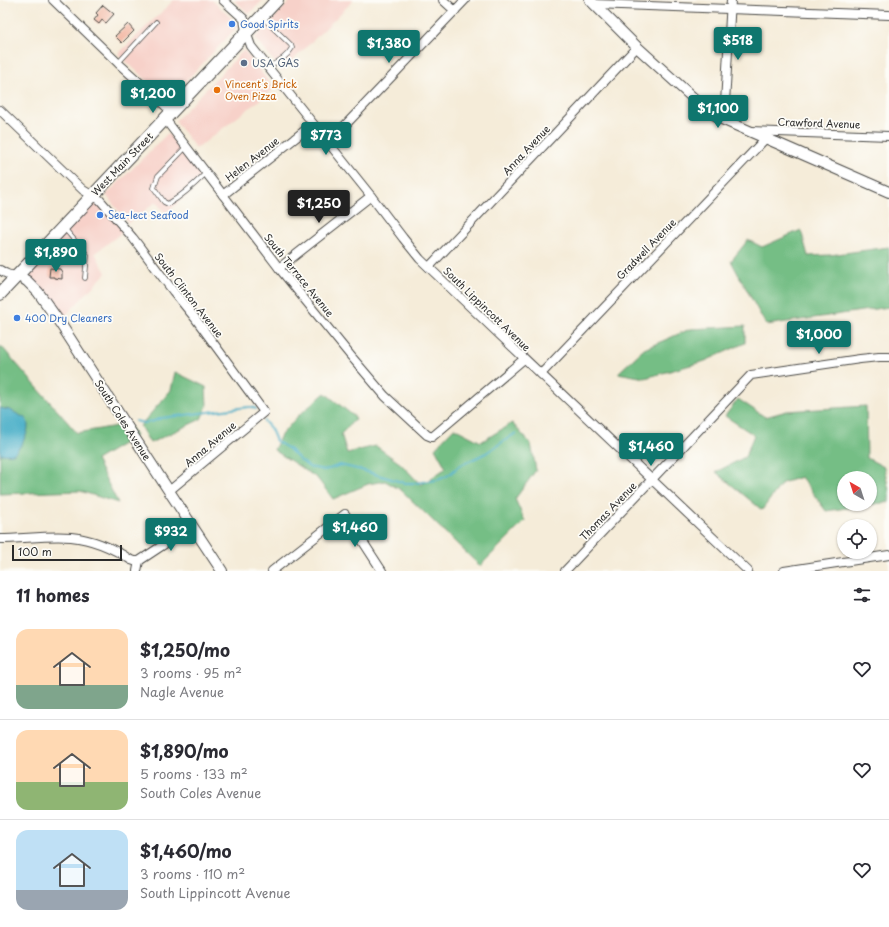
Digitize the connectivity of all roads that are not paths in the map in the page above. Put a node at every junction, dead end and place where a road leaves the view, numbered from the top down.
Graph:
1 (53, 0) edge
2 (223, 0) edge
3 (277, 0) edge
4 (443, 0) edge
5 (465, 0) edge
6 (731, 0) edge
7 (592, 2) edge
8 (731, 9) junction
9 (454, 11) junction
10 (889, 15) edge
11 (262, 16) junction
12 (156, 22) dead end
13 (246, 32) junction
14 (637, 47) junction
15 (118, 63) junction
16 (267, 67) junction
17 (0, 110) edge
18 (168, 115) junction
19 (724, 120) junction
20 (313, 124) junction
21 (748, 130) junction
22 (889, 136) edge
23 (766, 138) junction
24 (328, 143) junction
25 (186, 147) junction
26 (206, 173) junction
27 (889, 192) edge
28 (223, 194) junction
29 (92, 195) junction
30 (372, 196) junction
31 (63, 227) junction
32 (428, 267) junction
33 (279, 268) junction
34 (0, 270) edge
35 (17, 276) junction
36 (85, 278) dead end
37 (0, 294) edge
38 (889, 357) edge
39 (524, 359) junction
40 (541, 374) junction
41 (264, 412) joint
42 (652, 480) junction
43 (169, 491) junction
44 (192, 526) junction
45 (0, 539) edge
46 (889, 555) edge
47 (139, 561) junction
48 (137, 571) edge
49 (222, 571) edge
50 (272, 571) edge
51 (382, 571) edge
52 (565, 571) edge
53 (748, 571) edge
54 (784, 571) edge

1 - 15 street, South Terrace Avenue
2 - 13 street, South Lippincott Avenue
3 - 11 main road, West Main Street
4 - 9 street
5 - 9 street
6 - 8 street
7 - 8 street
7 - 14 street
8 - 10 street
8 - 19 street
9 - 24 street
11 - 13 main road, West Main Street
11 - 16 lane
12 - 15 lane
13 - 16 street, South Lippincott Avenue
13 - 18 main road, West Main Street
14 - 19 street
14 - 32 street, Anna Avenue
15 - 18 street, South Terrace Avenue
16 - 20 street, South Lippincott Avenue
17 - 29 street, South Clinton Avenue
18 - 25 street, South Terrace Avenue
18 - 29 main road, West Main Street
19 - 21 street
20 - 24 street, South Lippincott Avenue
20 - 28 street, Helen Avenue
21 - 22 street, Crawford Avenue
21 - 23 street
23 - 27 street
23 - 40 street, Gradwell Avenue
24 - 30 street, South Lippincott Avenue
25 - 26 street, South Terrace Avenue
25 - 26 lane
26 - 28 street, South Terrace Avenue
28 - 33 street, South Terrace Avenue
29 - 31 main road, West Main Street
29 - 41 street, South Clinton Avenue
30 - 32 street, South Lippincott Avenue
30 - 33 street
31 - 35 main road, West Main Street
31 - 36 lane
32 - 39 street, South Lippincott Avenue
33 - 39 street, South Terrace Avenue
34 - 35 street
35 - 37 main road, West Main Street
35 - 43 street, South Coles Avenue
38 - 42 street, Thomas Avenue
39 - 40 street, South Lippincott Avenue
40 - 42 street, South Lippincott Avenue
41 - 43 street, Anna Avenue
42 - 52 street, Thomas Avenue
42 - 53 street, South Lippincott Avenue
43 - 44 street, South Coles Avenue
44 - 47 street
44 - 49 street, South Coles Avenue
45 - 47 street
46 - 54 street
47 - 48 street
50 - 51 street

